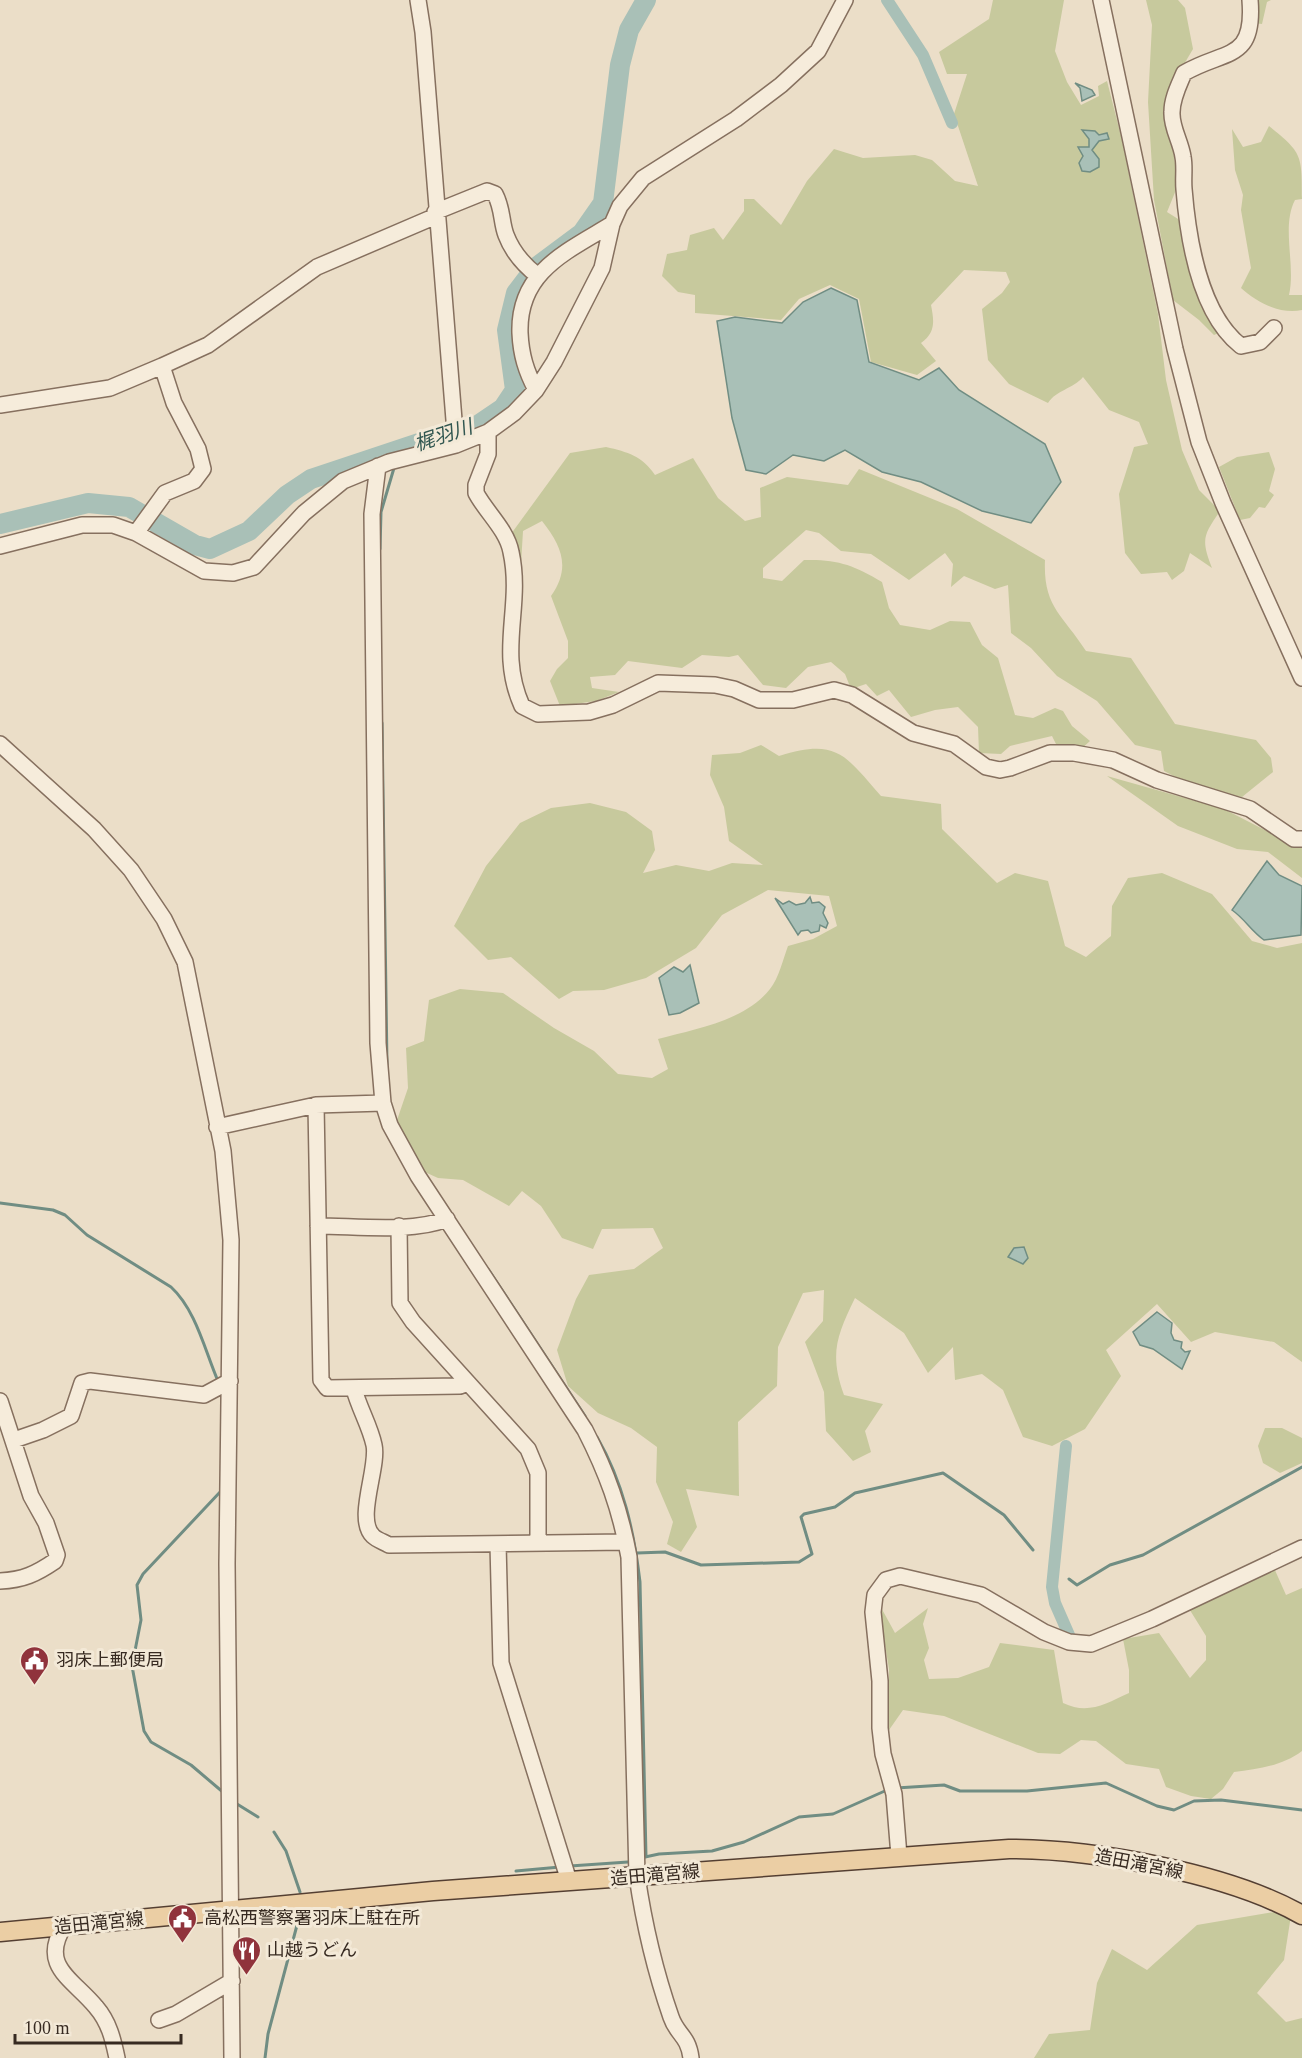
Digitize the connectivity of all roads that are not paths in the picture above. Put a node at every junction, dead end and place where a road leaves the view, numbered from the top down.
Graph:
1 (418, 0) edge
2 (845, 0) edge
3 (1101, 0) edge
4 (1250, 0) edge
5 (436, 214) junction
6 (612, 224) junction
7 (537, 275) junction
8 (1274, 328) dead end
9 (162, 366) junction
10 (536, 390) junction
11 (0, 405) edge
12 (488, 432) junction
13 (456, 442) junction
14 (378, 466) junction
15 (138, 530) junction
16 (0, 546) edge
17 (1302, 678) edge
18 (0, 744) edge
19 (1302, 839) edge
20 (383, 1104) junction
21 (316, 1105) junction
22 (217, 1127) junction
23 (447, 1219) junction
24 (318, 1226) junction
25 (399, 1226) junction
26 (468, 1383) junction
27 (223, 1386) junction
28 (354, 1389) junction
29 (0, 1401) edge
30 (14, 1440) junction
31 (626, 1542) junction
32 (538, 1543) junction
33 (498, 1544) junction
34 (1302, 1548) edge
35 (0, 1581) edge
36 (899, 1856) junction
37 (637, 1876) junction
38 (569, 1881) junction
39 (231, 1910) junction
40 (1302, 1915) edge
41 (64, 1926) junction
42 (0, 1932) edge
43 (232, 1981) junction
44 (159, 2020) dead end
45 (117, 2058) edge
46 (232, 2058) edge
47 (691, 2058) edge

1 - 5 street
2 - 6 street
3 - 17 street
4 - 8 street
5 - 7 street
5 - 9 street
5 - 13 street
6 - 7 street
6 - 10 street
7 - 10 street
9 - 11 street
9 - 15 street
10 - 12 street
12 - 13 street
12 - 19 street
13 - 14 street
14 - 15 street
14 - 20 street
15 - 16 street
18 - 22 street
20 - 21 street
20 - 23 street
21 - 22 street
21 - 24 street
22 - 27 street
23 - 25 street
23 - 31 street
24 - 25 street
24 - 28 street
25 - 26 street
26 - 28 street
26 - 32 street
27 - 30 street
27 - 39 street
28 - 33 street
29 - 30 street
30 - 35 street
31 - 32 street
31 - 37 street
32 - 33 street
33 - 38 street
34 - 36 street
36 - 37 main road, 造田滝宮線
36 - 40 main road, 造田滝宮線
37 - 38 main road, 造田滝宮線
37 - 47 street
38 - 39 main road, 造田滝宮線
39 - 41 main road, 造田滝宮線
39 - 43 street
41 - 42 main road, 造田滝宮線
41 - 45 street
43 - 44 street
43 - 46 street

